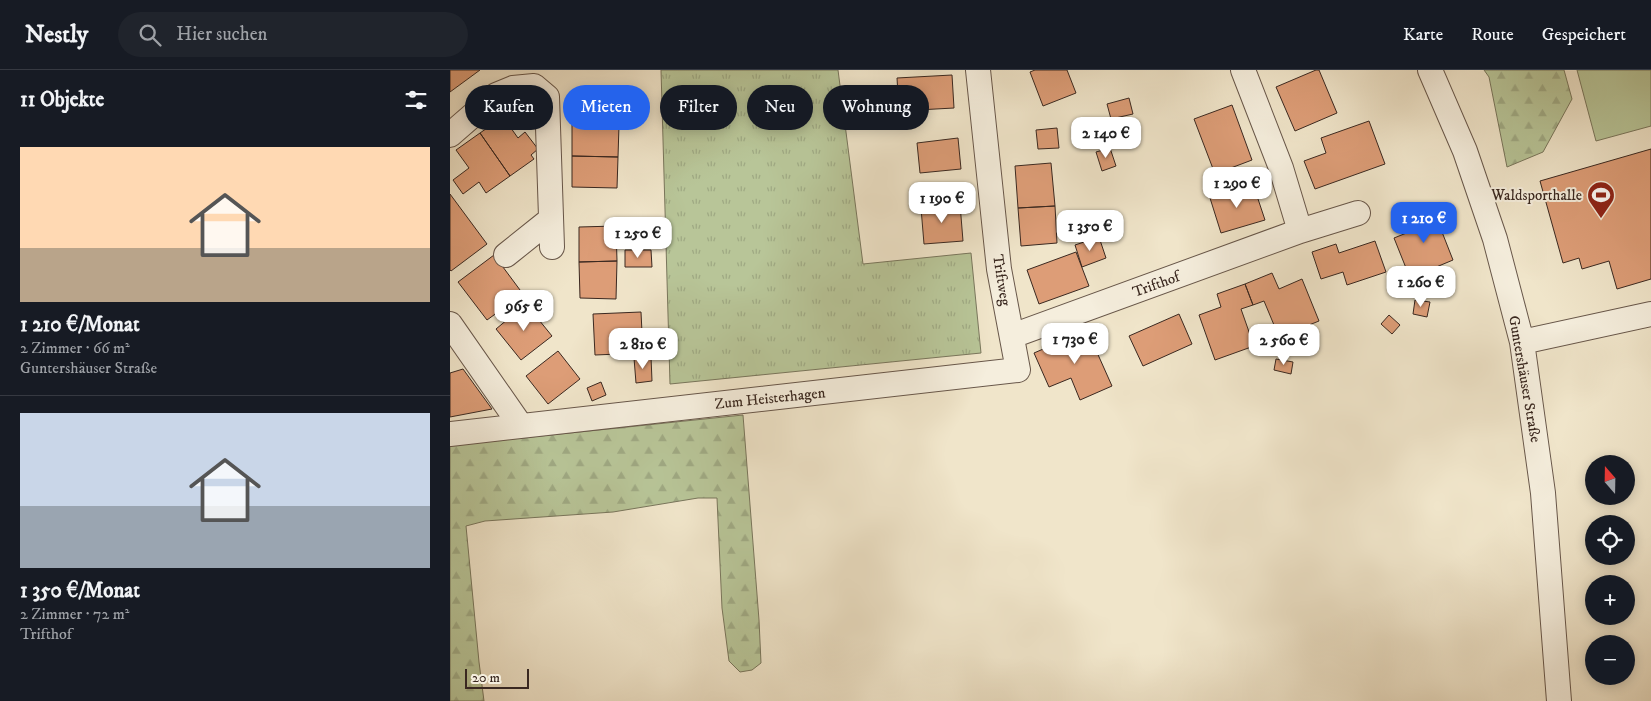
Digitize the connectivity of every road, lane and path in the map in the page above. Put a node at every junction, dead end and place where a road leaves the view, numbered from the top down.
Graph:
1 (978, 70) edge
2 (1243, 70) edge
3 (1430, 70) edge
4 (450, 135) edge
5 (1358, 213) dead end
6 (551, 219) junction
7 (1300, 231) junction
8 (552, 247) dead end
9 (506, 255) dead end
10 (1651, 314) edge
11 (450, 324) edge
12 (1012, 336) junction
13 (1522, 342) junction
14 (1018, 370) joint
15 (521, 426) junction
16 (450, 434) edge
17 (1559, 701) edge

1 - 12 street, Triftweg
2 - 7 street
3 - 13 street, Guntershäuser Straße
4 - 6 street
5 - 7 street, Trifthof
6 - 8 street
6 - 9 street
7 - 12 street, Trifthof
10 - 13 street
11 - 15 street
12 - 14 street, Triftweg
13 - 17 street, Guntershäuser Straße
14 - 15 street, Zum Heisterhagen
15 - 16 street, Zum Heisterhagen

